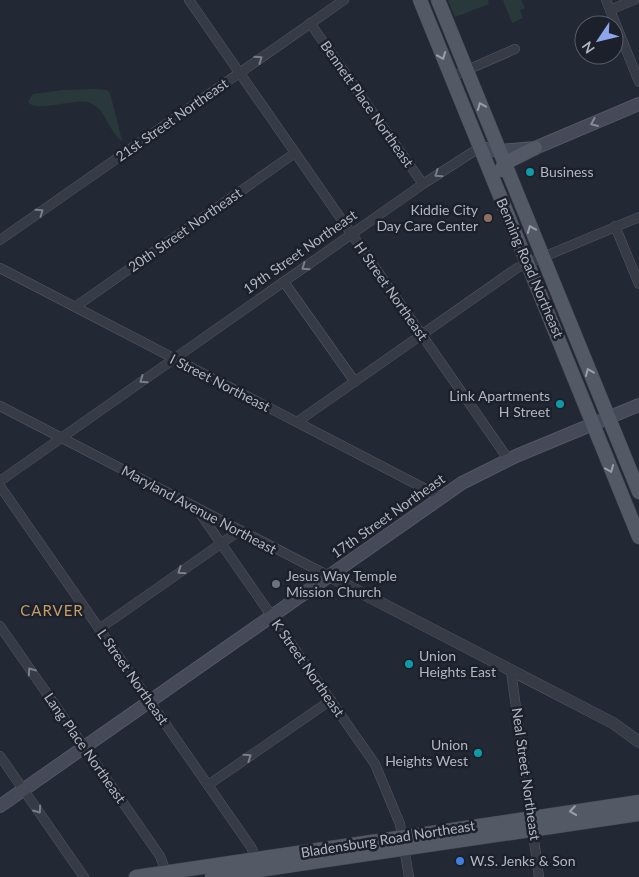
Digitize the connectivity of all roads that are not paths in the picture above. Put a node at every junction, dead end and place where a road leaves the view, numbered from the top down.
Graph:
1 (189, 0) edge
2 (344, 0) edge
3 (420, 0) edge
4 (438, 0) edge
5 (606, 0) edge
6 (634, 0) edge
7 (610, 10) junction
8 (310, 23) junction
9 (515, 48) dead end
10 (467, 70) junction
11 (240, 73) junction
12 (451, 77) junction
13 (639, 82) edge
14 (639, 104) edge
15 (479, 148) junction
16 (535, 148) joint
17 (295, 153) junction
18 (502, 157) junction
19 (494, 182) junction
20 (423, 184) junction
21 (639, 216) edge
22 (615, 226) junction
23 (352, 234) junction
24 (0, 240) edge
25 (542, 256) junction
26 (527, 263) junction
27 (0, 268) edge
28 (284, 282) junction
29 (639, 284) edge
30 (75, 307) junction
31 (421, 335) junction
32 (174, 358) junction
33 (355, 382) junction
34 (639, 404) edge
35 (0, 406) edge
36 (608, 416) junction
37 (297, 422) junction
38 (593, 423) junction
39 (62, 438) junction
40 (508, 460) junction
41 (0, 481) edge
42 (0, 486) edge
43 (639, 492) edge
44 (441, 497) junction
45 (197, 509) junction
46 (239, 531) junction
47 (639, 537) edge
48 (221, 544) junction
49 (329, 576) junction
50 (272, 616) junction
51 (0, 626) edge
52 (99, 629) junction
53 (511, 670) junction
54 (331, 700) junction
55 (150, 701) junction
56 (612, 723) junction
57 (639, 732) edge
58 (639, 742) edge
59 (84, 747) junction
60 (0, 756) edge
61 (208, 785) junction
62 (24, 789) junction
63 (639, 802) edge
64 (0, 806) edge
65 (598, 814) junction
66 (639, 814) edge
67 (533, 823) junction
68 (404, 842) junction
69 (258, 865) junction
70 (166, 872) junction
71 (228, 872) edge
72 (84, 877) edge
73 (136, 877) edge
74 (212, 877) edge
75 (409, 877) edge
76 (539, 877) edge

1 - 11 street, H Street Northeast
2 - 8 street, 21st Street Northeast
3 -> 12 main road, Benning Road Northeast
4 - 10 main road, Benning Road Northeast
5 - 7 street
6 - 7 street
7 - 13 street
11 -> 8 street, 21st Street Northeast
8 - 20 street, Bennett Place Northeast
9 - 10 street
10 - 12 street
18 -> 10 main road, Benning Road Northeast
11 - 17 street, H Street Northeast
24 -> 11 street, 21st Street Northeast
12 - 15 main road, Benning Road Northeast
14 -> 16 main road
15 - 18 main road
15 - 19 main road, Benning Road Northeast
15 -> 20 street, 19th Street Northeast
16 - 18 main road
17 - 23 street, H Street Northeast
17 - 30 street, 20th Street Northeast
18 - 19 main road
25 -> 18 main road, Benning Road Northeast
19 - 26 main road, Benning Road Northeast
20 - 23 street, 19th Street Northeast
21 - 22 street
22 - 25 street
22 - 29 street
23 -> 28 street, 19th Street Northeast
23 - 31 street, H Street Northeast
25 - 26 street
36 -> 25 main road, Benning Road Northeast
26 - 31 street
26 - 38 main road, Benning Road Northeast
27 - 30 street, I Street Northeast
28 - 32 street, 19th Street Northeast
28 - 33 street
30 - 32 street, I Street Northeast
31 - 33 street
31 - 40 street, H Street Northeast
32 - 37 street, I Street Northeast
32 -> 39 street, 19th Street Northeast
33 - 37 street
34 - 36 main road, 17th Street Northeast
35 - 39 street, Maryland Avenue Northeast
36 - 38 main road, 17th Street Northeast
36 - 43 main road, Benning Road Northeast
37 - 44 street, I Street Northeast
38 - 40 main road, 17th Street Northeast
38 -> 47 main road, Benning Road Northeast
39 - 41 street, 19th Street Northeast
39 - 45 street, Maryland Avenue Northeast
40 - 44 main road, 17th Street Northeast
42 - 52 street, L Street Northeast
44 - 49 main road, 17th Street Northeast
45 - 46 street, Maryland Avenue Northeast
45 - 48 street, K Street Northeast
46 - 48 street
46 - 49 street, Maryland Avenue Northeast
48 - 50 street, K Street Northeast
48 -> 52 street
49 - 50 main road, 17th Street Northeast
49 - 53 street, Maryland Avenue Northeast
50 - 54 street, K Street Northeast
50 - 55 main road, 17th Street Northeast
59 -> 51 street, Lang Place Northeast
52 - 55 street, L Street Northeast
53 - 56 street, Maryland Avenue Northeast
53 - 67 street, Neal Street Northeast
61 -> 54 street
54 - 68 street, K Street Northeast
55 - 59 main road, 17th Street Northeast
55 - 61 street, L Street Northeast
56 - 57 street, Maryland Avenue Northeast
56 - 58 street, Maryland Avenue Northeast
59 - 62 main road, 17th Street Northeast
59 - 70 street, Lang Place Northeast
60 - 62 street
61 - 69 street, L Street Northeast
62 - 64 main road, 17th Street Northeast
62 -> 72 street
63 - 65 main road, Bladensburg Road Northeast
65 - 66 main road, Bladensburg Road Northeast
65 - 67 main road, Bladensburg Road Northeast
67 - 68 main road, Bladensburg Road Northeast
67 - 76 street, Neal Street Northeast
68 - 69 main road, Bladensburg Road Northeast
68 - 75 street, K Street Northeast
69 - 71 main road, Bladensburg Road Northeast
70 - 71 main road, Bladensburg Road Northeast
70 - 73 main road, Bladensburg Road Northeast
71 - 74 main road, Bladensburg Road Northeast

